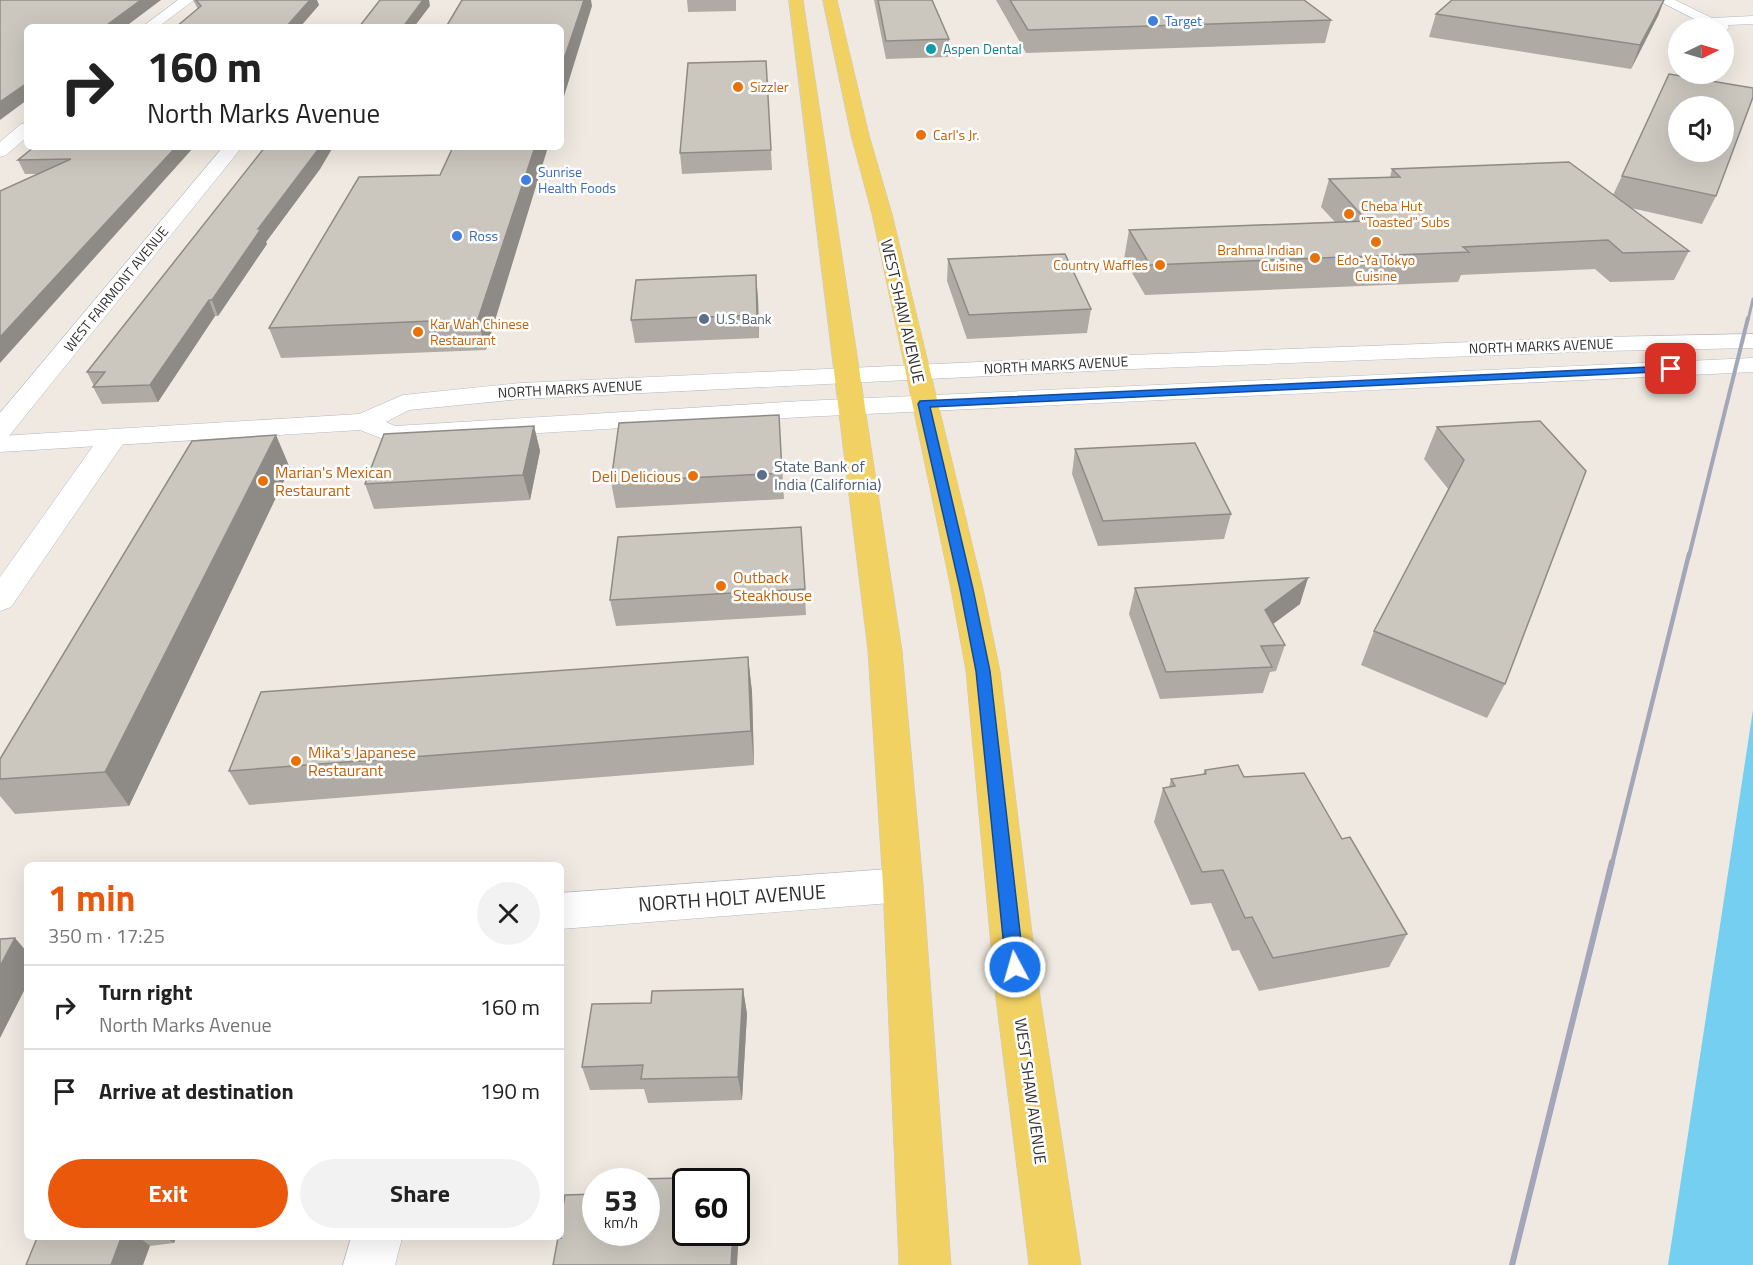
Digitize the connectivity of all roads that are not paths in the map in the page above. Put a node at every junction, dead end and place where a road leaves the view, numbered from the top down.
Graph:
1 (187, 0) edge
2 (830, 0) edge
3 (1664, 0) edge
4 (803, 10) edge
5 (1700, 18) edge
6 (1753, 20) edge
7 (153, 24) edge
8 (1734, 24) edge
9 (1734, 36) edge
10 (1737, 38) dead end
11 (819, 69) junction
12 (846, 72) junction
13 (24, 130) edge
14 (4, 144) edge
15 (231, 150) edge
16 (850, 168) dead end
17 (882, 214) junction
18 (1753, 341) edge
19 (1603, 344) junction
20 (1753, 365) edge
21 (1317, 386) junction
22 (921, 387) junction
23 (851, 391) junction
24 (0, 430) edge
25 (113, 438) junction
26 (0, 444) edge
27 (0, 600) edge
28 (903, 885) junction
29 (564, 911) edge
30 (376, 1240) edge
31 (369, 1265) edge
32 (925, 1265) edge
33 (1055, 1265) edge

1 - 7 main road
2 - 12 main road, WEST SHAW AVENUE
3 - 5 main road
4 - 11 main road
6 - 8 main road
9 - 10 main road
11 - 12 main road
11 - 23 main road
12 - 17 main road, WEST SHAW AVENUE
13 - 14 main road
15 - 24 main road, WEST FAIRMONT AVENUE
16 - 17 main road
17 - 22 main road, WEST SHAW AVENUE
18 - 19 main road, NORTH MARKS AVENUE
19 - 21 main road
19 - 22 main road, NORTH MARKS AVENUE
20 - 21 main road, NORTH MARKS AVENUE
21 - 22 main road, NORTH MARKS AVENUE
22 - 23 main road, NORTH MARKS AVENUE
22 - 33 main road, WEST SHAW AVENUE
23 - 25 main road, NORTH MARKS AVENUE
23 - 28 main road
25 - 26 main road, NORTH MARKS AVENUE
25 - 27 main road
28 - 29 main road, NORTH HOLT AVENUE
28 - 32 main road
30 - 31 main road

